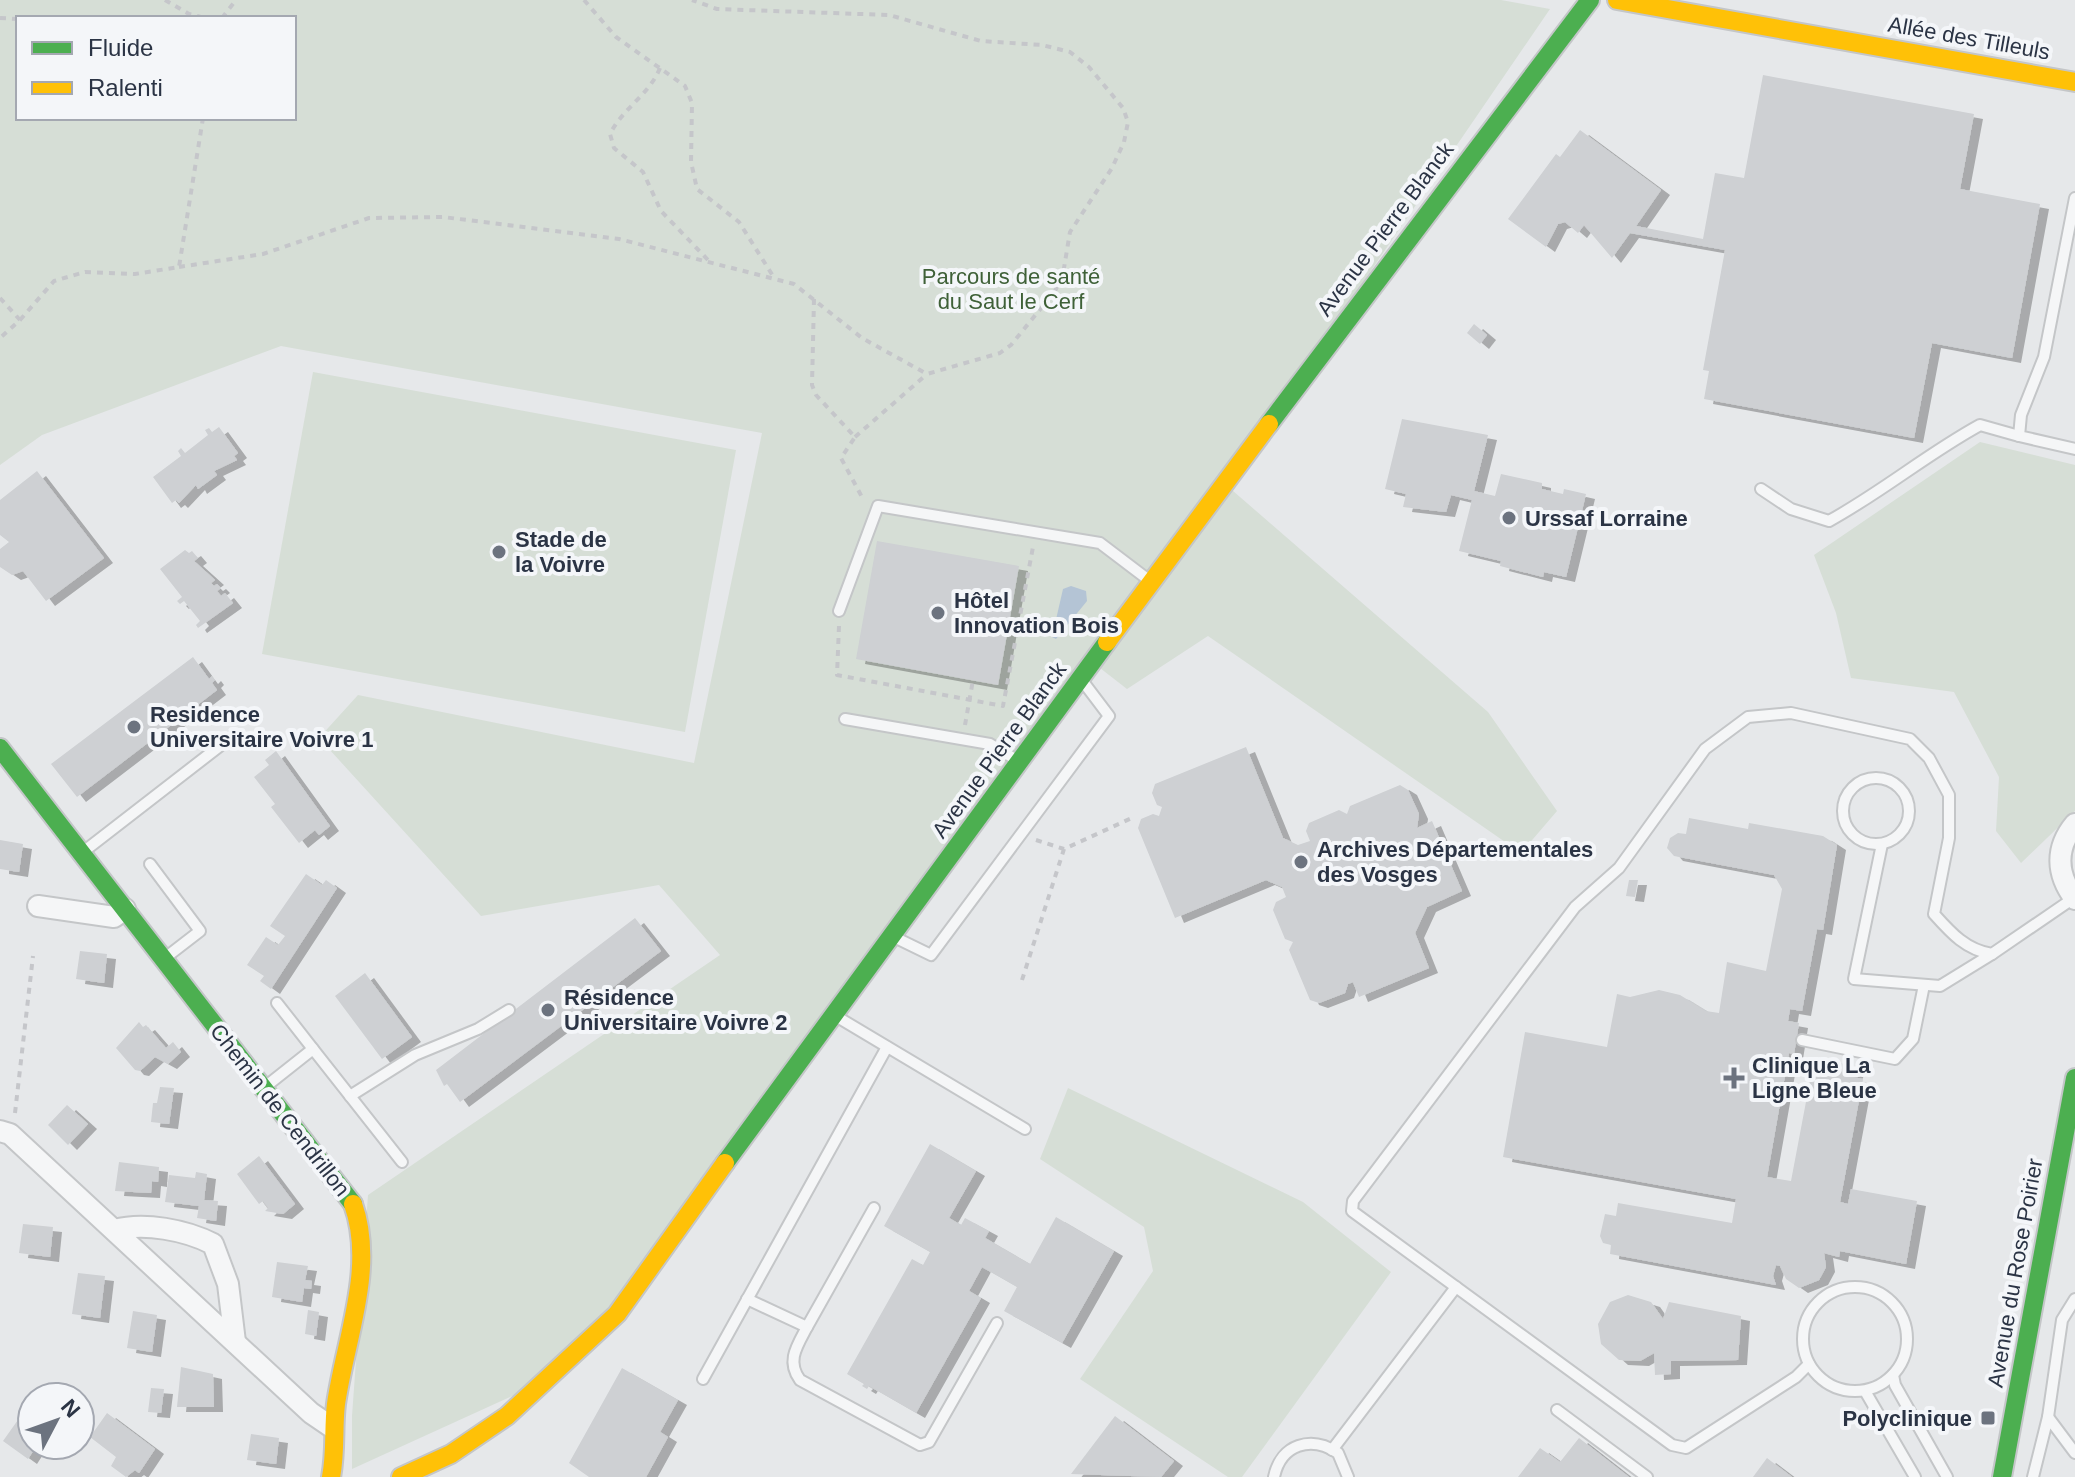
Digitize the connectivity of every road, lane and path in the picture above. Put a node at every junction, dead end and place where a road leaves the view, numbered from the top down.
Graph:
1 (165, 0) edge
2 (236, 0) edge
3 (584, 0) edge
4 (692, 0) edge
5 (1590, 0) edge
6 (1617, 0) edge
7 (197, 16) edge
8 (224, 16) edge
9 (660, 68) junction
10 (2075, 82) edge
11 (203, 120) edge
12 (2075, 198) edge
13 (711, 263) junction
14 (179, 267) junction
15 (774, 278) junction
16 (0, 298) edge
17 (814, 299) junction
18 (20, 320) junction
19 (0, 338) edge
20 (927, 374) junction
21 (2019, 436) junction
22 (855, 437) junction
23 (2075, 449) edge
24 (1761, 489) dead end
25 (874, 517) junction
26 (1036, 533) junction
27 (1151, 582) junction
28 (839, 611) joint
29 (1081, 679) junction
30 (973, 680) dead end
31 (969, 700) junction
32 (845, 719) dead end
33 (234, 735) dead end
34 (962, 740) junction
35 (0, 748) edge
36 (1020, 763) junction
37 (1134, 817) dead end
38 (2075, 824) edge
39 (1020, 835) junction
40 (1882, 844) junction
41 (1064, 849) junction
42 (82, 853) junction
43 (150, 864) dead end
44 (2074, 898) edge
45 (38, 906) dead end
46 (125, 909) junction
47 (891, 935) junction
48 (1992, 954) junction
49 (33, 956) dead end
50 (163, 959) junction
51 (1022, 980) dead end
52 (1924, 985) junction
53 (277, 1003) dead end
54 (509, 1010) dead end
55 (832, 1014) junction
56 (1802, 1040) dead end
57 (887, 1047) junction
58 (313, 1049) junction
59 (2075, 1078) edge
60 (263, 1088) junction
61 (350, 1096) junction
62 (1025, 1129) dead end
63 (5, 1133) edge
64 (402, 1162) dead end
65 (874, 1208) dead end
66 (115, 1230) junction
67 (1456, 1287) junction
68 (747, 1299) junction
69 (2075, 1299) edge
70 (997, 1323) dead end
71 (807, 1327) junction
72 (235, 1342) junction
73 (1809, 1364) junction
74 (1893, 1375) junction
75 (703, 1379) dead end
76 (1865, 1391) junction
77 (1557, 1410) dead end
78 (2048, 1417) junction
79 (333, 1428) junction
80 (1332, 1450) junction
81 (2075, 1453) edge
82 (409, 1476) edge
83 (331, 1477) edge
84 (1274, 1477) edge
85 (1348, 1477) edge
86 (1647, 1477) edge
87 (1915, 1477) edge
88 (1947, 1477) edge
89 (2002, 1477) edge
90 (2033, 1477) edge

1 - 7 path
2 - 8 path
3 - 9 path
4 - 20 path
5 - 27 street, Avenue Pierre Blanck
6 - 10 street, Allée des Tilleuls
9 - 13 path
9 - 15 path
11 - 14 path
12 - 21 lane
13 - 14 path
13 - 15 path
14 - 18 path
15 - 17 path
16 - 18 path
17 - 20 path
17 - 22 path
18 - 19 path
20 - 22 path
21 - 23 lane
21 - 24 lane
22 - 25 path
25 - 26 lane
25 - 28 lane
26 - 27 lane
26 - 31 path
27 - 29 street, Avenue Pierre Blanck
28 - 31 path
29 - 36 street, Avenue Pierre Blanck
29 - 39 lane
30 - 31 path
31 - 34 path
32 - 34 lane
33 - 42 lane
34 - 36 lane
35 - 42 street, Chemin de Cendrillon
36 - 47 street, Avenue Pierre Blanck
37 - 41 path
38 - 44 street
39 - 41 path
39 - 47 lane
40 - 40 lane
40 - 52 lane
41 - 51 path
42 - 46 street, Chemin de Cendrillon
43 - 50 lane
44 - 48 lane
45 - 46 street
46 - 50 street, Chemin de Cendrillon
47 - 55 street, Avenue Pierre Blanck
48 - 52 lane
48 - 67 lane
49 - 63 path
50 - 60 street, Chemin de Cendrillon
52 - 56 lane
53 - 58 lane
54 - 61 lane
55 - 57 lane
55 - 82 street, Avenue Pierre Blanck
57 - 62 lane
57 - 68 lane
58 - 60 lane
58 - 61 lane
59 - 89 street, Avenue du Rose Poirier
60 - 79 street, Chemin de Cendrillon
61 - 64 lane
63 - 66 street
65 - 71 lane
66 - 72 street
66 - 72 street
67 - 73 lane
67 - 80 lane
68 - 71 lane
68 - 75 lane
69 - 78 lane
70 - 71 lane
72 - 79 street
73 - 74 lane
73 - 76 lane
74 - 76 lane
74 - 88 lane
76 - 87 lane
77 - 86 lane
78 - 81 lane
78 - 90 lane
79 - 83 street, Chemin de Cendrillon
80 - 84 lane
80 - 85 lane

